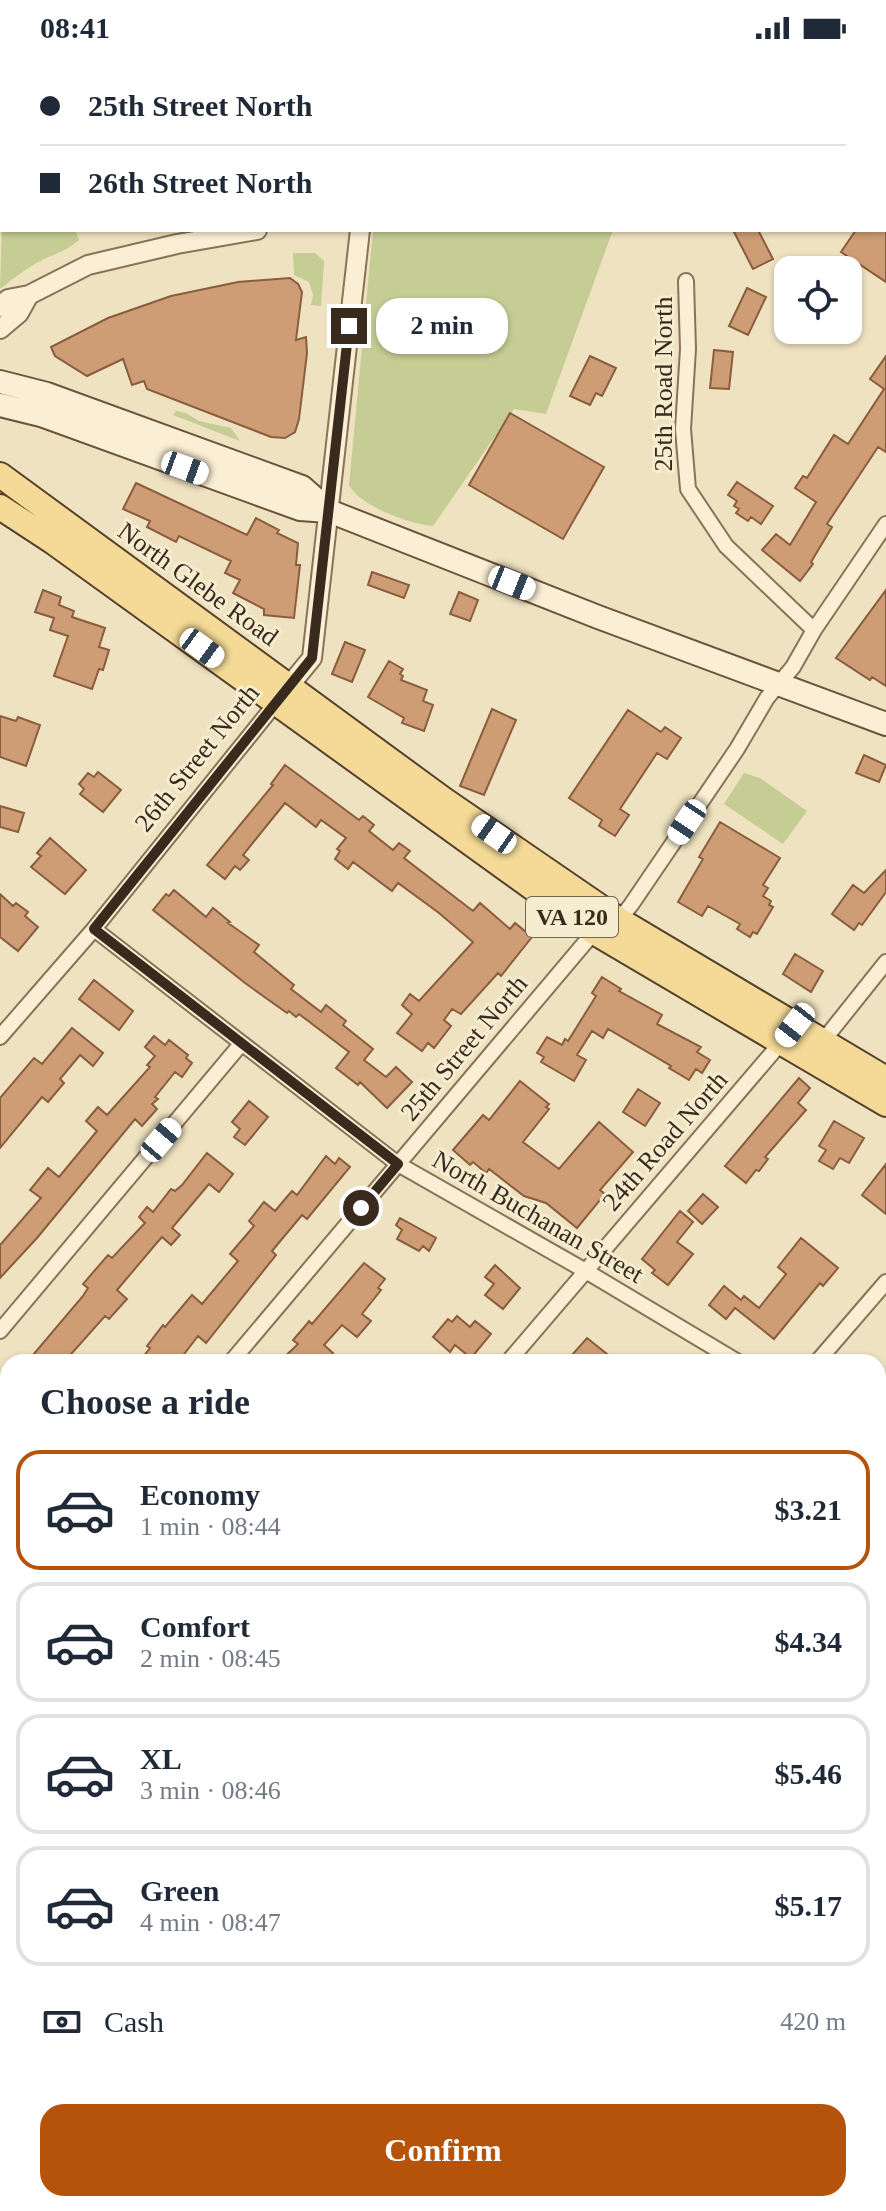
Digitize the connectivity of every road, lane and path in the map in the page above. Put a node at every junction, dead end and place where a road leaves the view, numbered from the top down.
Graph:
1 (242, 232) edge
2 (355, 232) edge
3 (686, 281) dead end
4 (29, 295) junction
5 (0, 307) edge
6 (0, 329) edge
7 (0, 382) edge
8 (0, 405) edge
9 (0, 475) edge
10 (0, 507) edge
11 (329, 511) junction
12 (886, 524) edge
13 (814, 630) junction
14 (779, 684) junction
15 (283, 694) junction
16 (886, 724) edge
17 (619, 920) junction
18 (94, 929) junction
19 (594, 932) junction
20 (886, 962) edge
21 (788, 1034) junction
22 (0, 1037) edge
23 (823, 1041) junction
24 (241, 1044) junction
25 (886, 1079) edge
26 (886, 1104) edge
27 (398, 1164) junction
28 (584, 1270) junction
29 (886, 1282) edge
30 (0, 1331) edge
31 (238, 1354) edge
32 (515, 1354) edge
33 (725, 1354) edge
34 (824, 1354) edge

1 - 4 street
2 - 11 street, 26th Street North
3 - 13 street, 25th Road North
4 - 5 street
4 - 6 street
7 - 11 main road
8 - 11 main road
9 - 15 main road, North Glebe Road / VA 120
10 - 15 main road, North Glebe Road / VA 120
11 - 14 main road
11 - 15 street, 26th Street North
12 - 13 street
13 - 14 street
14 - 16 main road
14 - 17 street
15 - 17 main road, North Glebe Road / VA 120
15 - 18 street, 26th Street North
15 - 19 main road, North Glebe Road / VA 120
17 - 19 street, 25th Street North
17 - 21 main road, North Glebe Road / VA 120
18 - 22 street, 26th Street North
18 - 24 street, North Buchanan Street
19 - 21 main road, North Glebe Road / VA 120
19 - 27 street, 25th Street North
20 - 23 street
21 - 23 main road, North Glebe Road / VA 120
21 - 26 main road, North Glebe Road / VA 120
21 - 28 street, 24th Road North
23 - 25 main road, North Glebe Road / VA 120
24 - 27 street, North Buchanan Street
24 - 30 street
27 - 28 street, North Buchanan Street
27 - 31 street, 25th Street North
28 - 32 street, 24th Road North
28 - 33 street, North Buchanan Street
29 - 34 street

